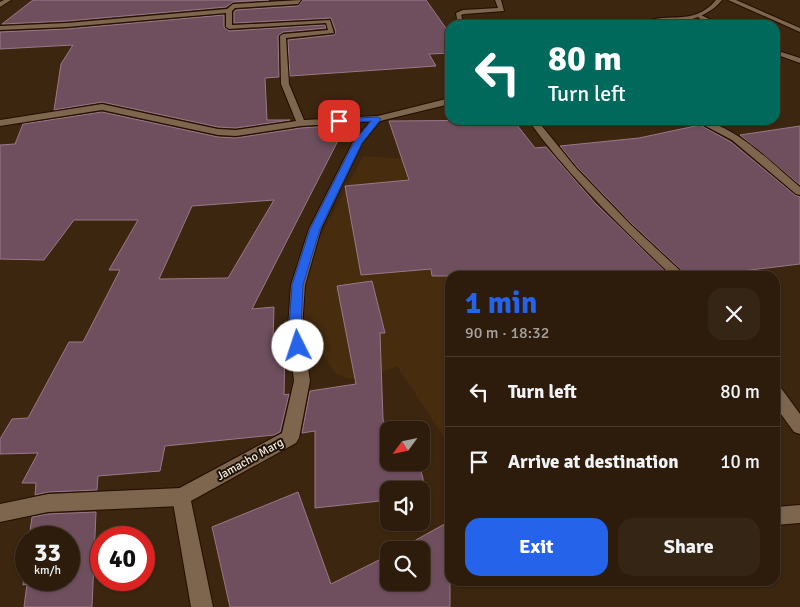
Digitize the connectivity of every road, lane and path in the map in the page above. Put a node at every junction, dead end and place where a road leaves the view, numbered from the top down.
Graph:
1 (8, 0) edge
2 (298, 0) edge
3 (498, 0) edge
4 (719, 0) edge
5 (731, 0) edge
6 (0, 5) edge
7 (232, 6) edge
8 (701, 17) junction
9 (460, 20) edge
10 (684, 20) edge
11 (707, 20) edge
12 (777, 20) edge
13 (780, 21) edge
14 (0, 28) edge
15 (800, 30) edge
16 (780, 54) edge
17 (800, 62) edge
18 (445, 102) edge
19 (377, 119) junction
20 (0, 123) edge
21 (301, 123) junction
22 (536, 125) edge
23 (708, 125) edge
24 (800, 192) edge
25 (675, 271) edge
26 (780, 400) edge
27 (800, 427) edge
28 (181, 496) junction
29 (0, 514) edge
30 (800, 514) edge
31 (780, 516) edge
32 (202, 607) edge

1 - 6 street
2 - 7 street
3 - 9 street
4 - 8 street
5 - 12 street
7 - 14 street
7 - 21 street
8 - 10 street
8 - 11 street
13 - 15 street
16 - 17 street
18 - 19 street
19 - 21 street
19 - 28 street, Jamacho Marg
20 - 21 street
22 - 25 street
23 - 24 street
26 - 27 street
28 - 29 street
28 - 32 street
30 - 31 street

